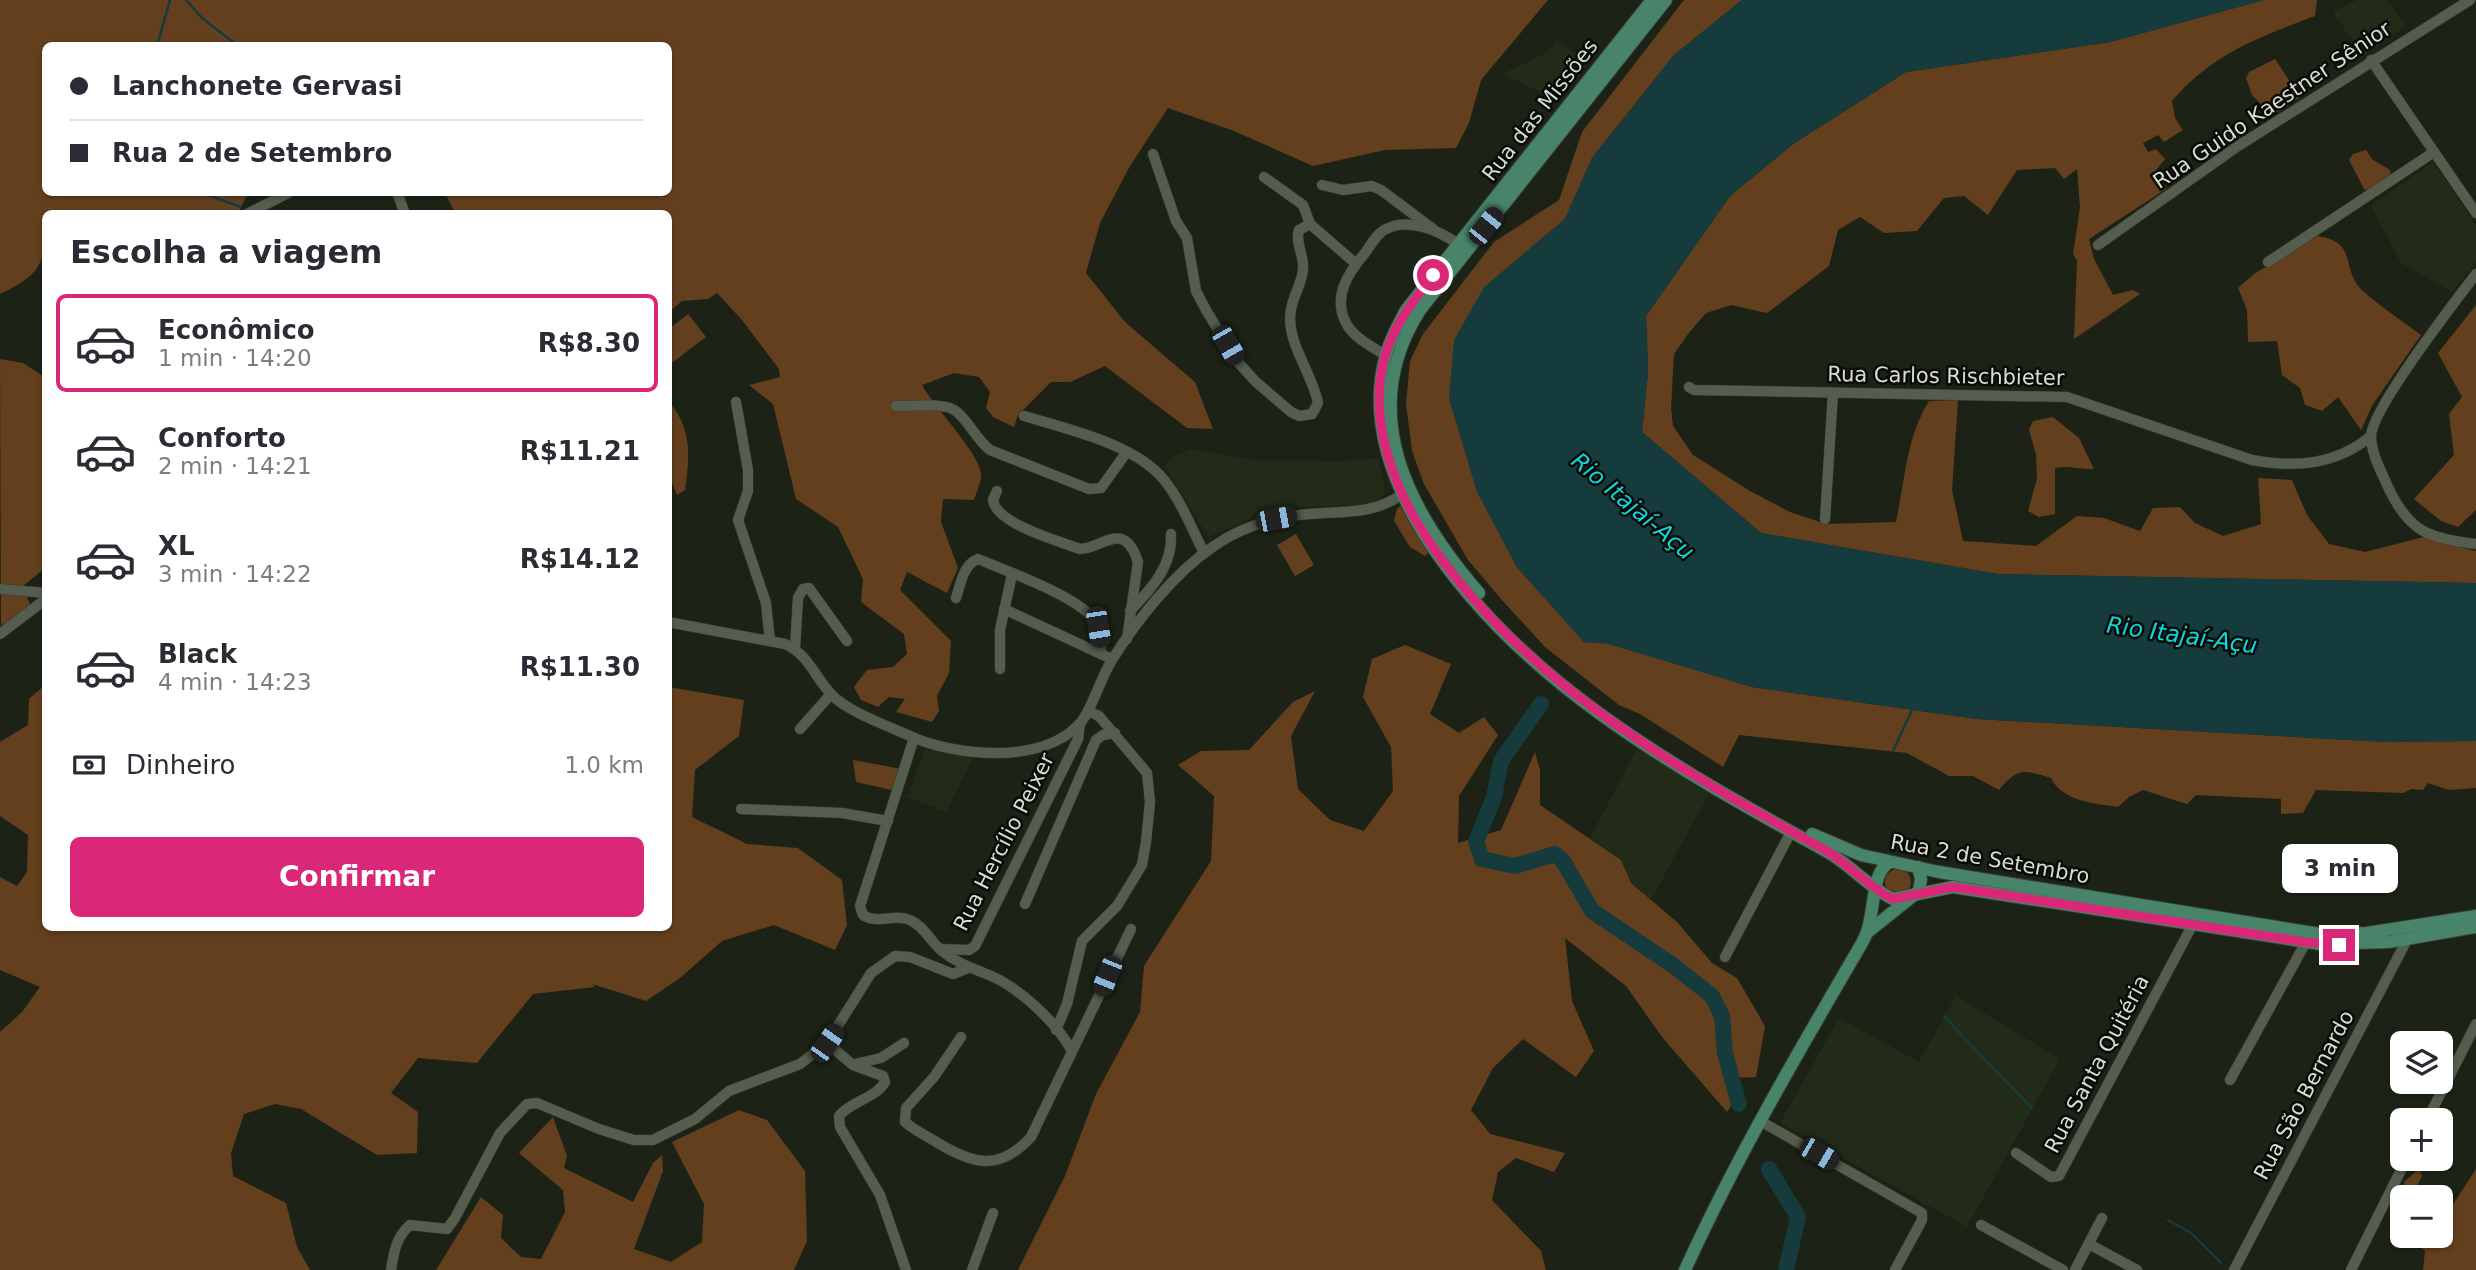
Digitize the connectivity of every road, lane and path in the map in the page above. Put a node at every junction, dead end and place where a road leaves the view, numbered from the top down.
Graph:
1 (1652, 0) edge
2 (1666, 0) edge
3 (2470, 0) edge
4 (2371, 60) junction
5 (2434, 152) junction
6 (1153, 154) dead end
7 (1264, 177) dead end
8 (1322, 185) dead end
9 (282, 196) edge
10 (255, 210) edge
11 (2476, 213) edge
12 (1310, 225) junction
13 (1434, 230) junction
14 (1458, 244) junction
15 (2098, 245) dead end
16 (2268, 262) dead end
17 (1355, 263) junction
18 (2476, 274) edge
19 (1385, 355) junction
20 (1689, 387) dead end
21 (1833, 393) junction
22 (736, 402) dead end
23 (896, 406) dead end
24 (1024, 416) dead end
25 (2371, 436) junction
26 (1126, 453) junction
27 (997, 491) dead end
28 (1405, 493) junction
29 (1825, 519) dead end
30 (1171, 534) dead end
31 (2476, 544) edge
32 (1204, 553) junction
33 (1012, 574) junction
34 (0, 589) edge
35 (42, 593) edge
36 (956, 598) dead end
37 (42, 602) edge
38 (1004, 609) junction
39 (1130, 611) junction
40 (672, 623) edge
41 (0, 634) edge
42 (1127, 639) junction
43 (770, 641) junction
44 (847, 641) dead end
45 (795, 648) junction
46 (1101, 654) junction
47 (1112, 659) junction
48 (1547, 667) junction
49 (1000, 669) dead end
50 (831, 694) junction
51 (1088, 711) junction
52 (1080, 724) junction
53 (800, 729) dead end
54 (1115, 733) junction
55 (914, 738) junction
56 (741, 809) dead end
57 (888, 821) junction
58 (1791, 832) junction
59 (1890, 862) junction
60 (1917, 867) junction
61 (1876, 888) junction
62 (1913, 896) junction
63 (1025, 904) dead end
64 (2476, 916) edge
65 (2193, 924) junction
66 (2476, 927) edge
67 (1131, 929) dead end
68 (1869, 932) junction
69 (2409, 938) junction
70 (2305, 942) junction
71 (940, 949) junction
72 (1725, 957) dead end
73 (968, 968) junction
74 (2476, 1024) edge
75 (1056, 1030) junction
76 (961, 1037) dead end
77 (904, 1042) dead end
78 (827, 1043) junction
79 (1072, 1051) junction
80 (853, 1065) junction
81 (2230, 1080) dead end
82 (2433, 1108) edge
83 (1762, 1122) junction
84 (2016, 1153) dead end
85 (2400, 1171) edge
86 (993, 1213) dead end
87 (2102, 1218) dead end
88 (1981, 1225) dead end
89 (2089, 1244) junction
90 (391, 1270) edge
91 (905, 1270) edge
92 (972, 1270) edge
93 (1685, 1270) edge
94 (1895, 1270) edge
95 (2063, 1270) edge
96 (2075, 1270) edge
97 (2137, 1270) edge
98 (2234, 1270) edge
99 (2351, 1270) edge

1 - 14 main road, Rua das Missões
2 - 28 main road, Rua das Missões
3 - 4 street, Rua Guido Kaestner Sênior
4 - 5 street
4 - 15 street, Rua Guido Kaestner Sênior
5 - 11 street
5 - 16 street
6 - 12 street
7 - 12 street
8 - 13 street
9 - 10 street
12 - 17 street
13 - 14 street
13 - 17 street
14 - 19 main road, Rua das Missões
17 - 19 street
18 - 25 street
19 - 28 main road, Rua das Missões
20 - 21 street, Rua Carlos Rischbieter
21 - 25 street, Rua Carlos Rischbieter
21 - 29 street
22 - 43 street
23 - 26 street
24 - 26 street
25 - 31 street
26 - 32 street
27 - 39 street
28 - 32 street
28 - 48 main road, Rua das Missões
30 - 39 street
32 - 42 street
33 - 36 street
33 - 38 street
33 - 46 street
34 - 35 street
37 - 41 street
38 - 46 street
38 - 49 street
39 - 42 street
40 - 43 street
42 - 47 street
43 - 45 street
44 - 45 street
45 - 50 street
46 - 47 street
47 - 51 street
48 - 58 main road, Rua 2 de Setembro
48 - 59 main road, Rua 2 de Setembro
50 - 53 street
50 - 55 street
51 - 52 street
51 - 54 street
52 - 55 street
52 - 71 street, Rua Hercílio Peixer
54 - 63 street
54 - 75 street
55 - 57 street
56 - 57 street
57 - 71 street
58 - 61 main road, Rua 2 de Setembro
58 - 72 street
59 - 60 main road, Rua 2 de Setembro
59 - 61 main road
60 - 62 main road
60 - 64 main road, Rua 2 de Setembro
61 - 62 main road, Rua 2 de Setembro
61 - 68 main road
62 - 65 main road, Rua 2 de Setembro
62 - 68 main road
65 - 70 main road, Rua 2 de Setembro
65 - 84 street, Rua Santa Quitéria
66 - 69 main road, Rua 2 de Setembro
67 - 79 street
68 - 83 main road
69 - 70 main road, Rua 2 de Setembro
69 - 98 street, Rua São Bernardo
70 - 81 street
71 - 73 street
73 - 75 street
73 - 78 street
74 - 82 street
75 - 79 street
76 - 79 street
77 - 80 street
78 - 80 street
78 - 90 street
80 - 91 street
83 - 93 main road
83 - 94 street
85 - 99 street
86 - 92 street
87 - 89 street
88 - 95 street
89 - 96 street
89 - 97 street

